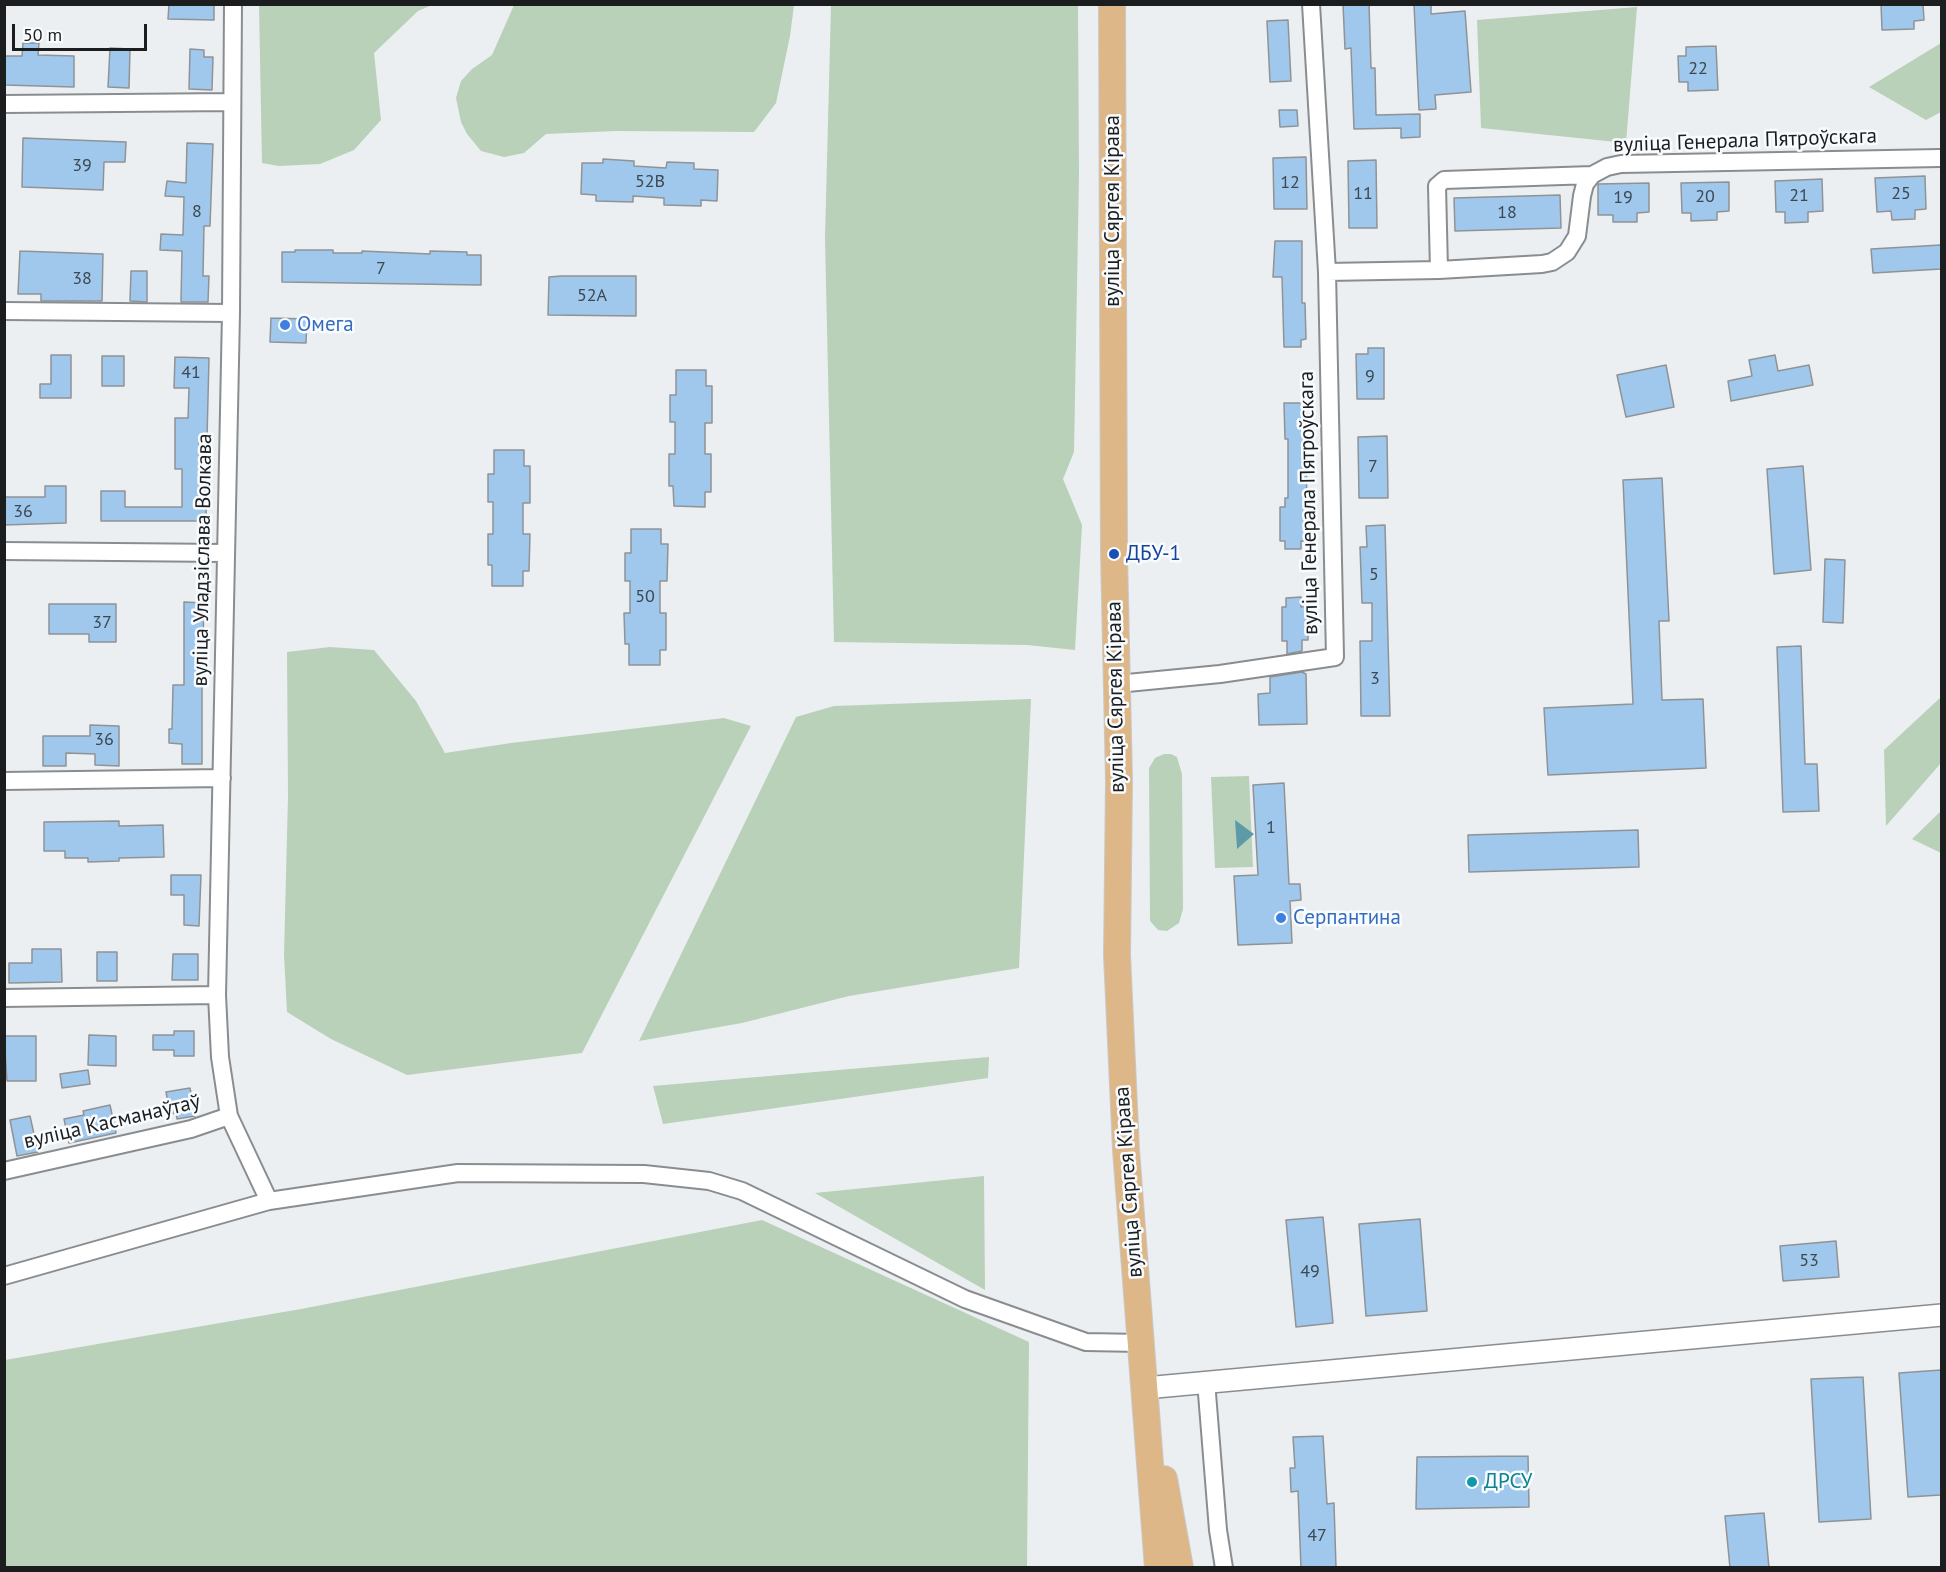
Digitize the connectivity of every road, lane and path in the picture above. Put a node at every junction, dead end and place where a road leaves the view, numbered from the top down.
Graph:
1 (233, 4) edge
2 (1112, 4) edge
3 (1311, 4) edge
4 (232, 102) junction
5 (4, 104) edge
6 (1940, 158) edge
7 (1592, 175) junction
8 (1439, 270) junction
9 (1327, 272) junction
10 (4, 311) edge
11 (231, 313) junction
12 (4, 551) edge
13 (226, 553) junction
14 (1117, 684) junction
15 (222, 778) junction
16 (4, 781) edge
17 (217, 996) junction
18 (4, 998) edge
19 (229, 1116) junction
20 (4, 1171) edge
21 (269, 1201) junction
22 (4, 1276) edge
23 (1941, 1315) edge
24 (1141, 1343) junction
25 (1206, 1381) junction
26 (1145, 1388) junction
27 (1158, 1568) edge
28 (1180, 1568) edge
29 (1224, 1568) edge

1 - 4 street, вуліца Уладзіслава Волкава
2 - 14 main road, вуліца Сяргея Кірава
3 - 9 street, вуліца Генерала Пятроўскага
4 - 5 street
4 - 11 street, вуліца Уладзіслава Волкава
6 - 7 street, вуліца Генерала Пятроўскага
7 - 8 street, вуліца Генерала Пятроўскага
7 - 8 street
8 - 9 street, вуліца Генерала Пятроўскага
9 - 14 street, вуліца Генерала Пятроўскага
10 - 11 street
11 - 13 street, вуліца Уладзіслава Волкава
12 - 13 street
13 - 15 street, вуліца Уладзіслава Волкава
14 - 24 main road, вуліца Сяргея Кірава
15 - 16 street
15 - 17 street, вуліца Уладзіслава Волкава
17 - 18 street
17 - 19 street, вуліца Уладзіслава Волкава
19 - 20 street, вуліца Касманаўтаў
19 - 21 street, вуліца Уладзіслава Волкава
21 - 22 street
21 - 24 street
23 - 25 street
24 - 26 main road, вуліца Сяргея Кірава
25 - 26 street
25 - 29 street
26 - 27 main road, вуліца Сяргея Кірава
26 - 28 main road, вуліца Сяргея Кірава

